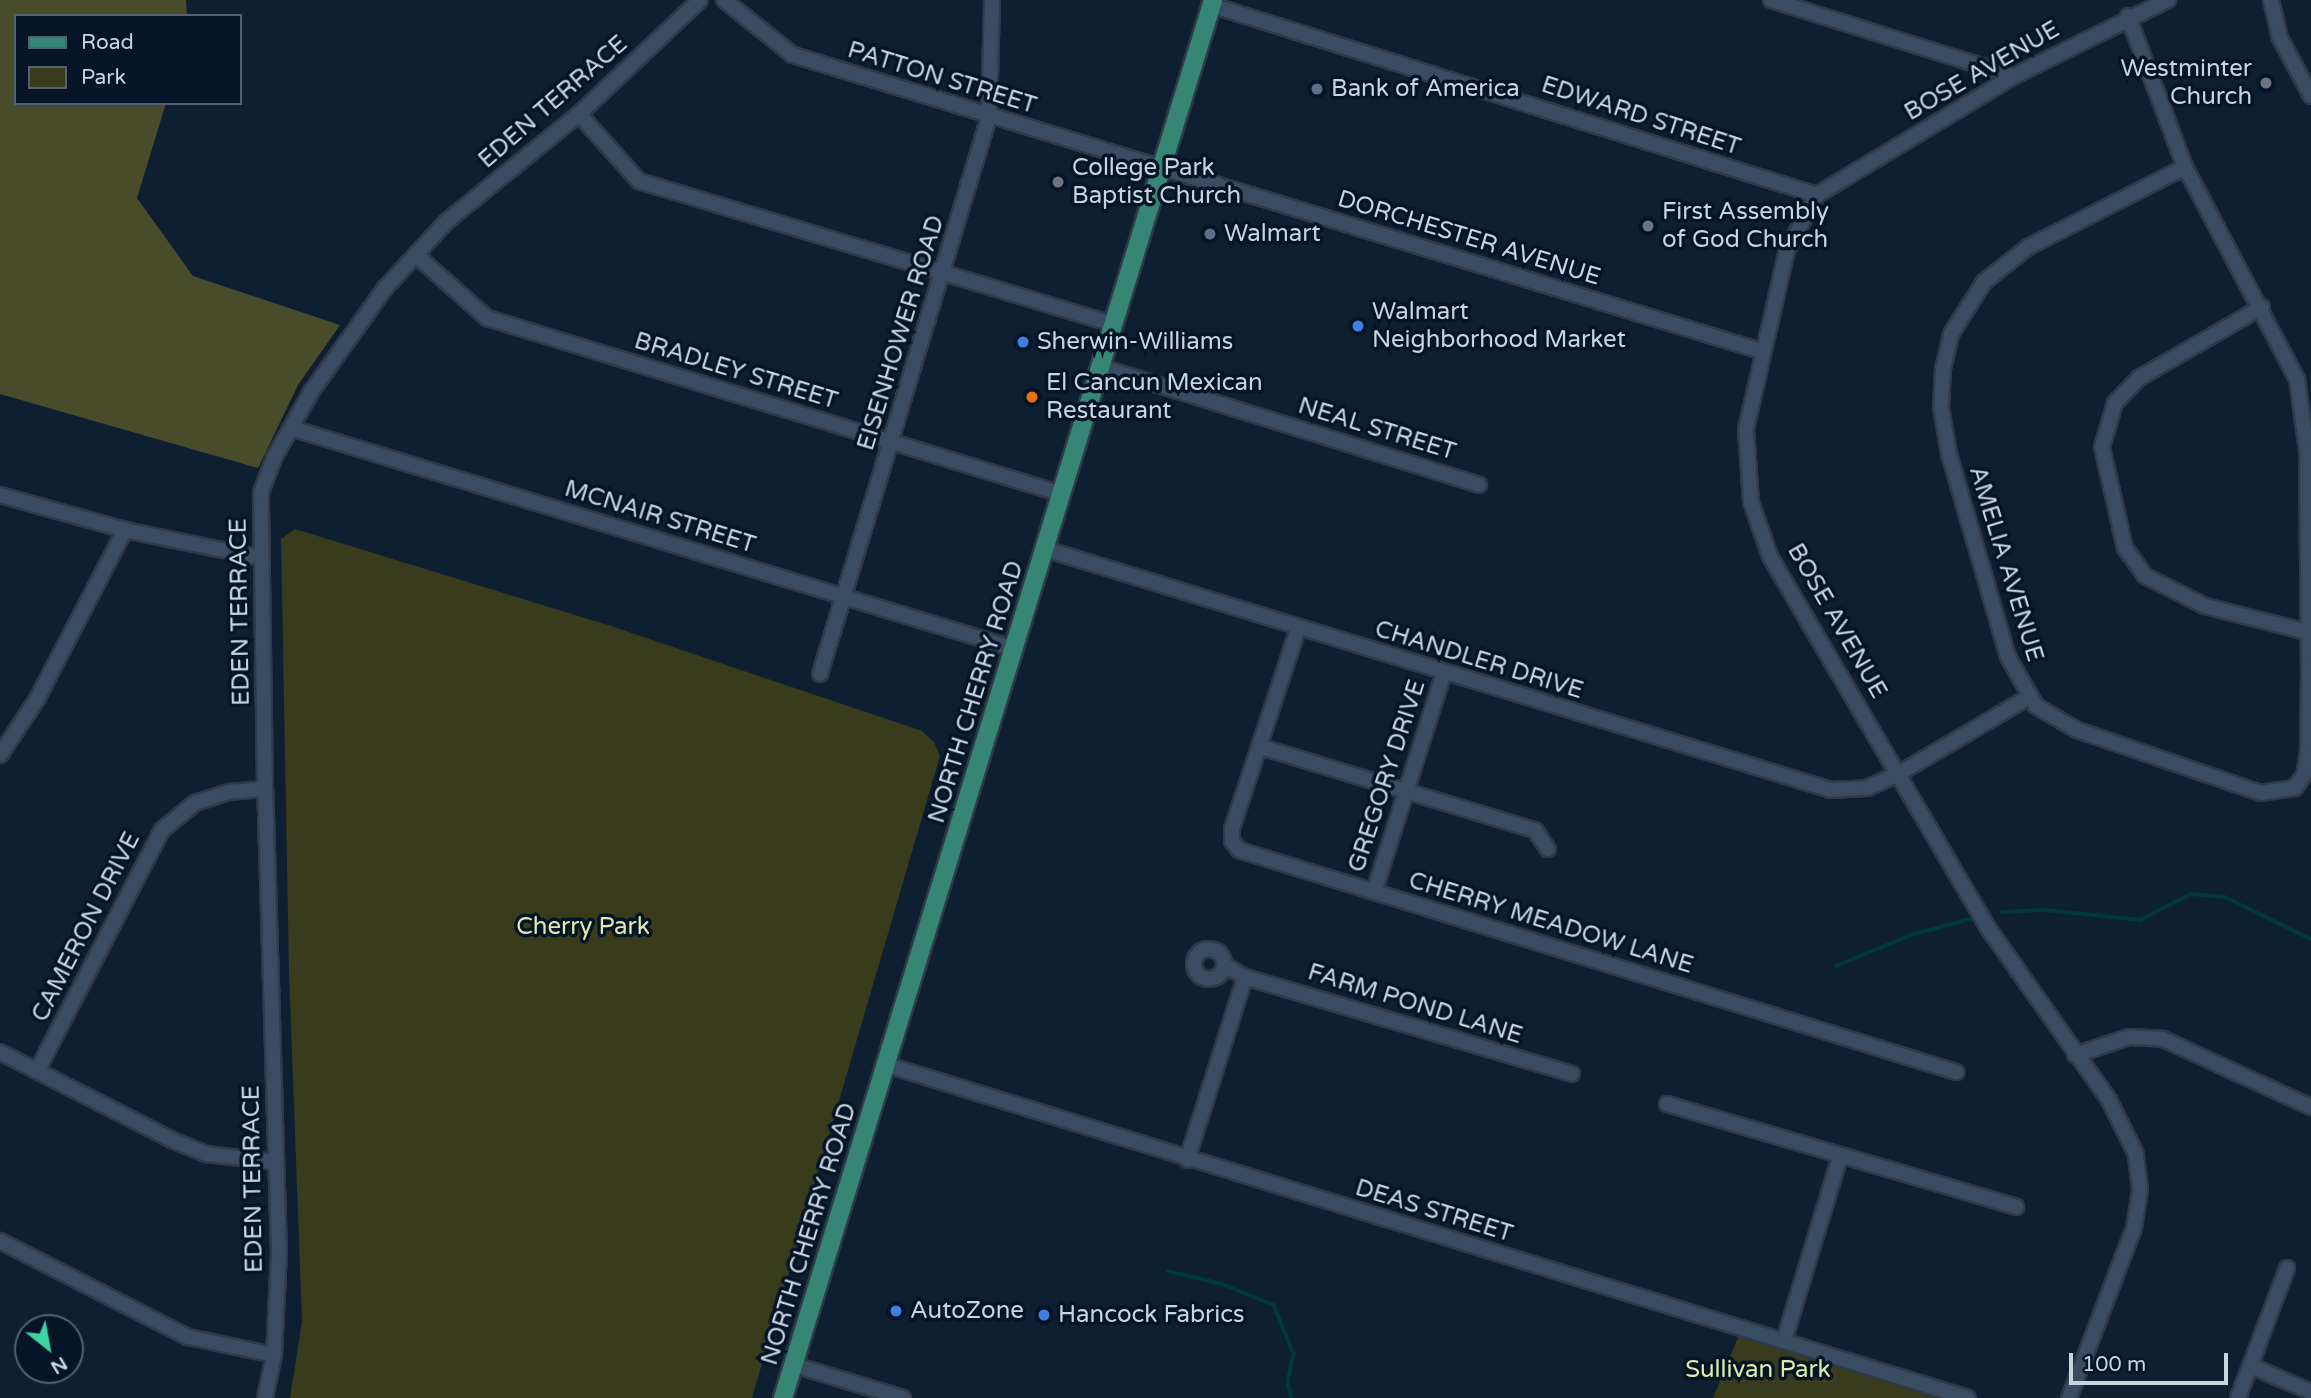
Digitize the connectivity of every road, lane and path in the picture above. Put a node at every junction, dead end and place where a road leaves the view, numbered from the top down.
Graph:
1 (701, 0) edge
2 (724, 0) edge
3 (992, 0) edge
4 (1771, 0) edge
5 (2168, 0) edge
6 (2271, 0) edge
7 (1212, 2) edge
8 (2128, 16) junction
9 (2014, 76) junction
10 (2311, 96) edge
11 (579, 114) junction
12 (989, 117) junction
13 (2185, 167) junction
14 (1163, 169) junction
15 (1817, 195) junction
16 (417, 256) junction
17 (943, 273) junction
18 (2262, 307) junction
19 (1114, 324) junction
20 (1761, 351) junction
21 (1101, 367) junction
22 (291, 428) junction
23 (892, 442) junction
24 (1479, 485) dead end
25 (1062, 494) junction
26 (0, 495) edge
27 (125, 530) junction
28 (1045, 550) junction
29 (261, 558) junction
30 (844, 597) junction
31 (1298, 629) junction
32 (2310, 633) edge
33 (1015, 649) junction
34 (1444, 673) junction
35 (820, 674) dead end
36 (2029, 697) junction
37 (1261, 747) junction
38 (0, 755) edge
39 (1900, 773) junction
40 (265, 789) junction
41 (1406, 789) junction
42 (1548, 849) dead end
43 (1374, 892) junction
44 (1224, 965) dead end
45 (1245, 977) junction
46 (0, 1052) edge
47 (2075, 1055) junction
48 (887, 1065) junction
49 (37, 1071) junction
50 (1956, 1072) dead end
51 (1572, 1074) dead end
52 (1667, 1104) dead end
53 (2311, 1107) edge
54 (1840, 1157) junction
55 (1187, 1160) junction
56 (275, 1163) junction
57 (2016, 1208) dead end
58 (0, 1241) edge
59 (2287, 1268) dead end
60 (1784, 1341) junction
61 (274, 1355) junction
62 (794, 1365) junction
63 (2251, 1366) junction
64 (2311, 1392) edge
65 (265, 1398) edge
66 (783, 1398) edge
67 (903, 1398) edge
68 (1968, 1398) edge
69 (2069, 1398) edge
70 (2238, 1398) edge

1 - 11 street, EDEN TERRACE
2 - 12 street, PATTON STREET
3 - 12 street, EISENHOWER ROAD
4 - 9 street
5 - 8 street, BOSE AVENUE
6 - 10 street
7 - 14 main road, NORTH CHERRY ROAD
7 - 15 street, EDWARD STREET
8 - 9 street, BOSE AVENUE
8 - 13 street
9 - 15 street, BOSE AVENUE
11 - 16 street, EDEN TERRACE
11 - 17 street
12 - 14 street, PATTON STREET
12 - 17 street, EISENHOWER ROAD
13 - 18 street
13 - 36 street, AMELIA AVENUE
14 - 19 main road, NORTH CHERRY ROAD
14 - 20 street, DORCHESTER AVENUE
15 - 20 street, BOSE AVENUE
16 - 22 street, EDEN TERRACE
16 - 23 street, BRADLEY STREET
17 - 19 street
17 - 23 street, EISENHOWER ROAD
18 - 32 street
18 - 32 street
19 - 21 main road, NORTH CHERRY ROAD
20 - 39 street, BOSE AVENUE
21 - 24 street, NEAL STREET
21 - 25 main road, NORTH CHERRY ROAD
22 - 29 street, EDEN TERRACE
22 - 30 street, MCNAIR STREET
23 - 25 street, BRADLEY STREET
23 - 30 street, EISENHOWER ROAD
25 - 28 main road, NORTH CHERRY ROAD
26 - 27 street
27 - 29 street
27 - 38 street
28 - 31 street, CHANDLER DRIVE
28 - 33 main road, NORTH CHERRY ROAD
29 - 40 street, EDEN TERRACE
30 - 33 street, MCNAIR STREET
30 - 35 street, EISENHOWER ROAD
31 - 34 street, CHANDLER DRIVE
31 - 37 street
32 - 36 street, AMELIA AVENUE
33 - 48 main road, NORTH CHERRY ROAD
34 - 39 street, CHANDLER DRIVE
34 - 41 street, GREGORY DRIVE
36 - 39 street, CHANDLER DRIVE
37 - 41 street
37 - 43 street, CHERRY MEADOW LANE
39 - 47 street, BOSE AVENUE
40 - 49 street, CAMERON DRIVE
40 - 56 street, EDEN TERRACE
41 - 42 street
41 - 43 street, GREGORY DRIVE
43 - 50 street, CHERRY MEADOW LANE
44 - 45 street, FARM POND LANE
45 - 51 street, FARM POND LANE
45 - 55 street
46 - 49 street
47 - 53 street
47 - 69 street, BOSE AVENUE
48 - 55 street, DEAS STREET
48 - 62 main road, NORTH CHERRY ROAD
49 - 56 street
52 - 54 street
54 - 57 street
54 - 60 street
55 - 60 street, DEAS STREET
56 - 61 street, EDEN TERRACE
58 - 61 street
59 - 63 street
60 - 68 street, DEAS STREET
61 - 65 street, EDEN TERRACE
62 - 66 main road, NORTH CHERRY ROAD
62 - 67 street
63 - 64 street
63 - 70 street

